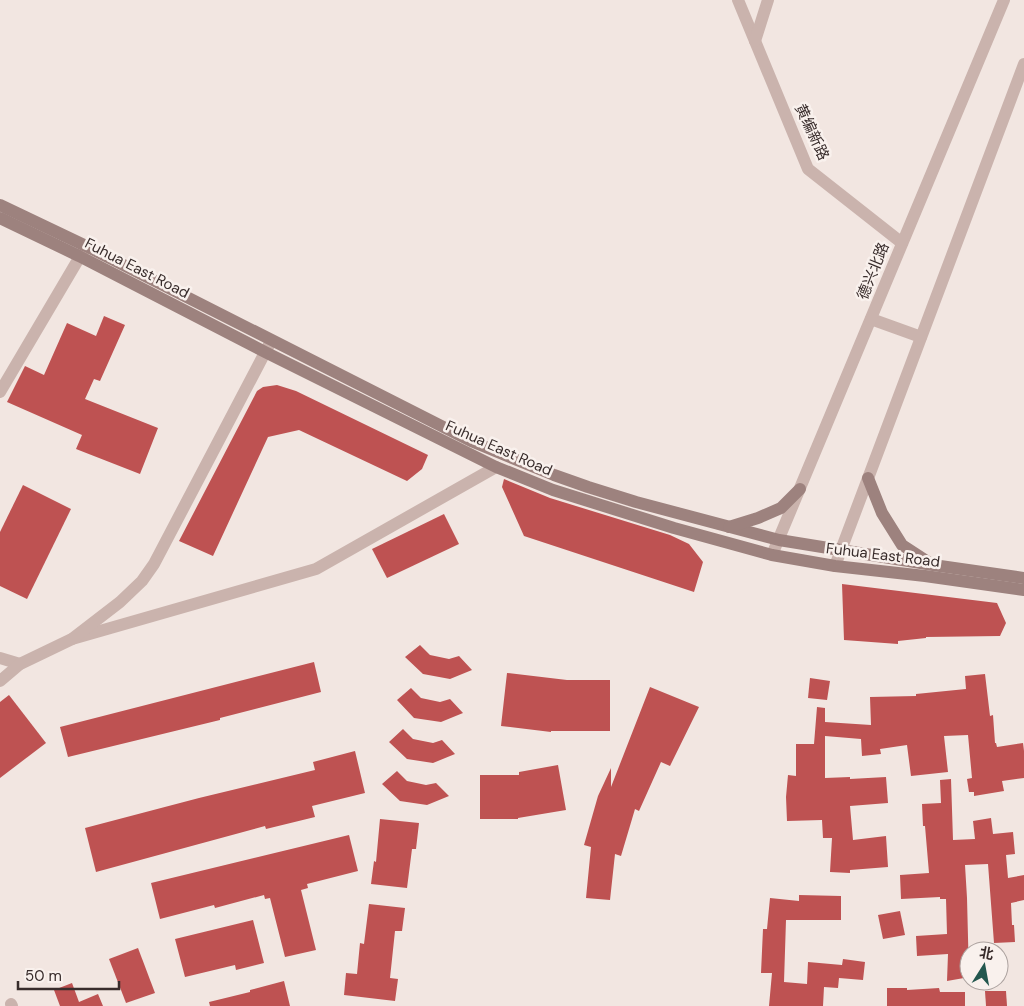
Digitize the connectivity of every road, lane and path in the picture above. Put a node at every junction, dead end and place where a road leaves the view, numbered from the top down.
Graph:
1 (738, 0) edge
2 (768, 0) edge
3 (1004, 0) edge
4 (755, 41) junction
5 (1024, 64) edge
6 (0, 205) edge
7 (0, 218) edge
8 (902, 243) junction
9 (83, 251) junction
10 (871, 319) junction
11 (921, 337) junction
12 (268, 346) junction
13 (0, 392) edge
14 (496, 467) junction
15 (868, 478) junction
16 (800, 489) junction
17 (728, 527) junction
18 (779, 540) junction
19 (841, 550) junction
20 (772, 555) junction
21 (933, 565) junction
22 (835, 566) junction
23 (1024, 578) edge
24 (1024, 590) edge
25 (72, 639) junction
26 (0, 658) edge
27 (20, 664) junction
28 (0, 681) edge

1 - 4 street, 黄编新路
2 - 4 street
3 - 8 street, 德兴北路
4 - 8 street, 黄编新路
5 - 11 street
6 - 9 main road, Fuhua East Road
7 - 9 main road, Fuhua East Road
8 - 10 street, 德兴北路
9 - 12 main road, Fuhua East Road
9 - 13 street
10 - 11 street
10 - 16 street, 德兴北路
11 - 15 street
12 - 14 main road, Fuhua East Road
12 - 17 main road, Fuhua East Road
12 - 25 street
14 - 20 main road, Fuhua East Road
14 - 25 street
15 - 19 street
15 - 21 main road
16 - 17 main road
16 - 18 street, 德兴北路
17 - 18 main road, Fuhua East Road
18 - 19 main road, Fuhua East Road
18 - 20 street, 德兴北路
19 - 21 main road, Fuhua East Road
19 - 22 street
20 - 22 main road, Fuhua East Road
21 - 23 main road, Fuhua East Road
22 - 24 main road, Fuhua East Road
25 - 27 street
26 - 27 street
27 - 28 street

